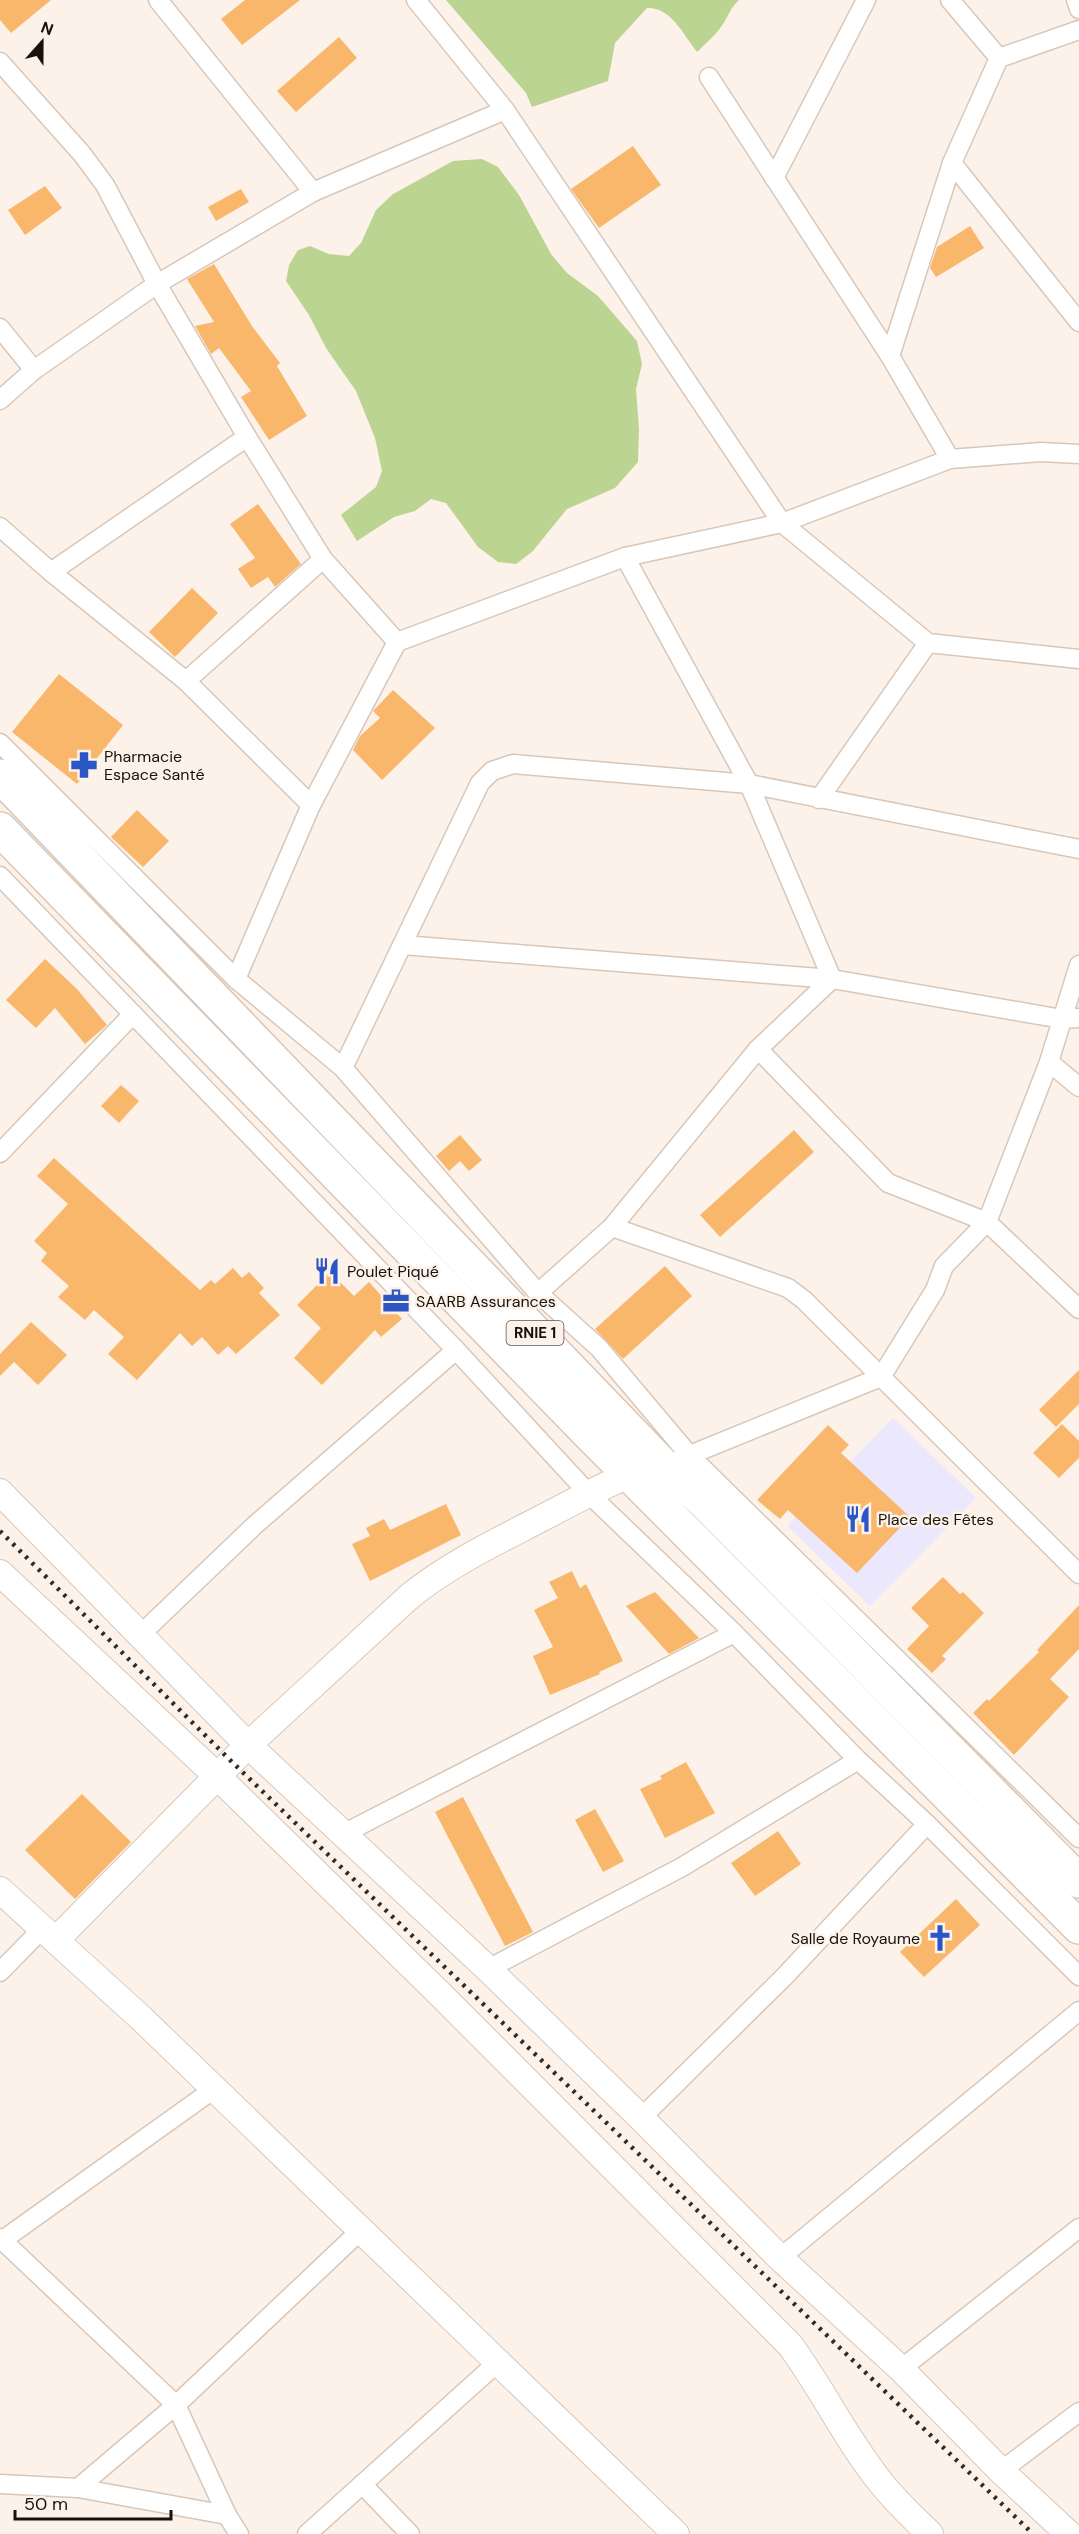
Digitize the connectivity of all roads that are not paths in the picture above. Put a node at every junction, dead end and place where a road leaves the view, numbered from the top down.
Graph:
1 (158, 0) edge
2 (416, 0) edge
3 (866, 0) edge
4 (950, 0) edge
5 (1076, 0) edge
6 (1079, 9) edge
7 (1079, 30) edge
8 (999, 58) junction
9 (0, 62) edge
10 (709, 77) dead end
11 (505, 110) junction
12 (952, 163) junction
13 (774, 178) junction
14 (313, 192) junction
15 (157, 284) junction
16 (1079, 322) edge
17 (0, 328) edge
18 (890, 356) junction
19 (34, 370) junction
20 (0, 400) edge
21 (247, 437) junction
22 (1079, 454) edge
23 (950, 459) junction
24 (782, 523) junction
25 (0, 527) edge
26 (626, 557) junction
27 (322, 559) junction
28 (51, 572) junction
29 (398, 642) junction
30 (928, 643) junction
31 (1079, 659) edge
32 (186, 681) junction
33 (0, 743) edge
34 (0, 776) edge
35 (749, 784) junction
36 (819, 799) junction
37 (311, 805) junction
38 (0, 829) edge
39 (1079, 849) edge
40 (0, 876) edge
41 (403, 945) junction
42 (1079, 965) edge
43 (236, 979) junction
44 (832, 980) junction
45 (133, 1014) junction
46 (1070, 1019) edge
47 (758, 1049) junction
48 (1049, 1062) junction
49 (343, 1068) junction
50 (1079, 1087) edge
51 (0, 1153) edge
52 (987, 1222) junction
53 (612, 1227) junction
54 (538, 1293) junction
55 (1079, 1309) edge
56 (456, 1350) junction
57 (880, 1377) junction
58 (676, 1460) junction
59 (630, 1475) junction
60 (0, 1492) edge
61 (589, 1494) junction
62 (0, 1573) edge
63 (1079, 1574) edge
64 (734, 1633) junction
65 (140, 1635) junction
66 (248, 1745) junction
67 (858, 1760) junction
68 (217, 1776) junction
69 (927, 1824) junction
70 (341, 1835) junction
71 (1079, 1838) edge
72 (1079, 1881) edge
73 (0, 1890) edge
74 (1079, 1927) edge
75 (49, 1935) junction
76 (488, 1969) junction
77 (0, 1972) edge
78 (1079, 1976) edge
79 (1079, 2011) edge
80 (214, 2089) junction
81 (641, 2118) junction
82 (1079, 2228) edge
83 (361, 2230) junction
84 (1, 2240) edge
85 (780, 2258) junction
86 (498, 2362) junction
87 (901, 2369) junction
88 (176, 2405) junction
89 (1079, 2412) edge
90 (1001, 2470) junction
91 (0, 2484) edge
92 (362, 2484) junction
93 (78, 2488) junction
94 (227, 2515) junction
95 (239, 2534) edge
96 (307, 2534) edge
97 (410, 2534) edge
98 (676, 2534) edge
99 (930, 2534) edge
100 (1069, 2534) edge

1 - 14 street
2 - 11 street
3 - 13 street
4 - 8 street
5 - 6 street
7 - 8 street
8 - 12 street
9 - 15 street
10 - 13 street
11 - 14 street
11 - 24 street
12 - 16 street
12 - 18 street
13 - 18 street
14 - 15 street
15 - 19 street
15 - 21 street
17 - 19 street
18 - 23 street
19 - 20 street
21 - 27 street
21 - 28 street
22 - 23 street
23 - 24 street
24 - 26 street
24 - 30 street
25 - 28 street
26 - 29 street
26 - 35 street
27 - 29 street
27 - 32 street
28 - 32 street
29 - 37 street
30 - 31 street
30 - 36 street
32 - 37 street
33 - 43 street
34 - 58 highway, RNIE 1
35 - 36 street
35 - 41 street
35 - 44 street
36 - 39 street
37 - 43 street
38 - 59 highway, RNIE 1
40 - 45 street
41 - 44 street
41 - 49 street
42 - 46 street
43 - 49 street
44 - 46 street
44 - 47 street
45 - 51 street
45 - 56 street
46 - 48 street
47 - 52 street
47 - 53 street
48 - 50 street
48 - 52 street
49 - 54 street
52 - 55 street
52 - 57 street
53 - 54 street
53 - 57 street
54 - 58 street
56 - 61 street
56 - 65 street
57 - 58 street
57 - 63 street
58 - 59 main road
58 - 71 street
58 - 72 highway, RNIE 1
59 - 61 main road
59 - 74 highway, RNIE 1
60 - 65 main road
61 - 64 street
61 - 66 main road
62 - 68 main road
64 - 67 street
64 - 70 street
65 - 66 main road
66 - 68 main road
66 - 70 main road
67 - 69 street
67 - 76 street
68 - 75 main road
68 - 99 main road
69 - 78 street
69 - 81 street
70 - 76 main road
73 - 75 main road
75 - 77 street
75 - 80 main road
76 - 81 main road
79 - 85 street
80 - 83 main road
80 - 84 street
81 - 85 main road
82 - 87 street
83 - 86 main road
83 - 88 street
84 - 88 street
85 - 87 main road
86 - 92 street
86 - 98 main road
87 - 90 main road
88 - 93 street
88 - 94 street
89 - 90 street
90 - 100 main road
91 - 93 street
92 - 96 street
92 - 97 street
93 - 94 street
94 - 95 street

